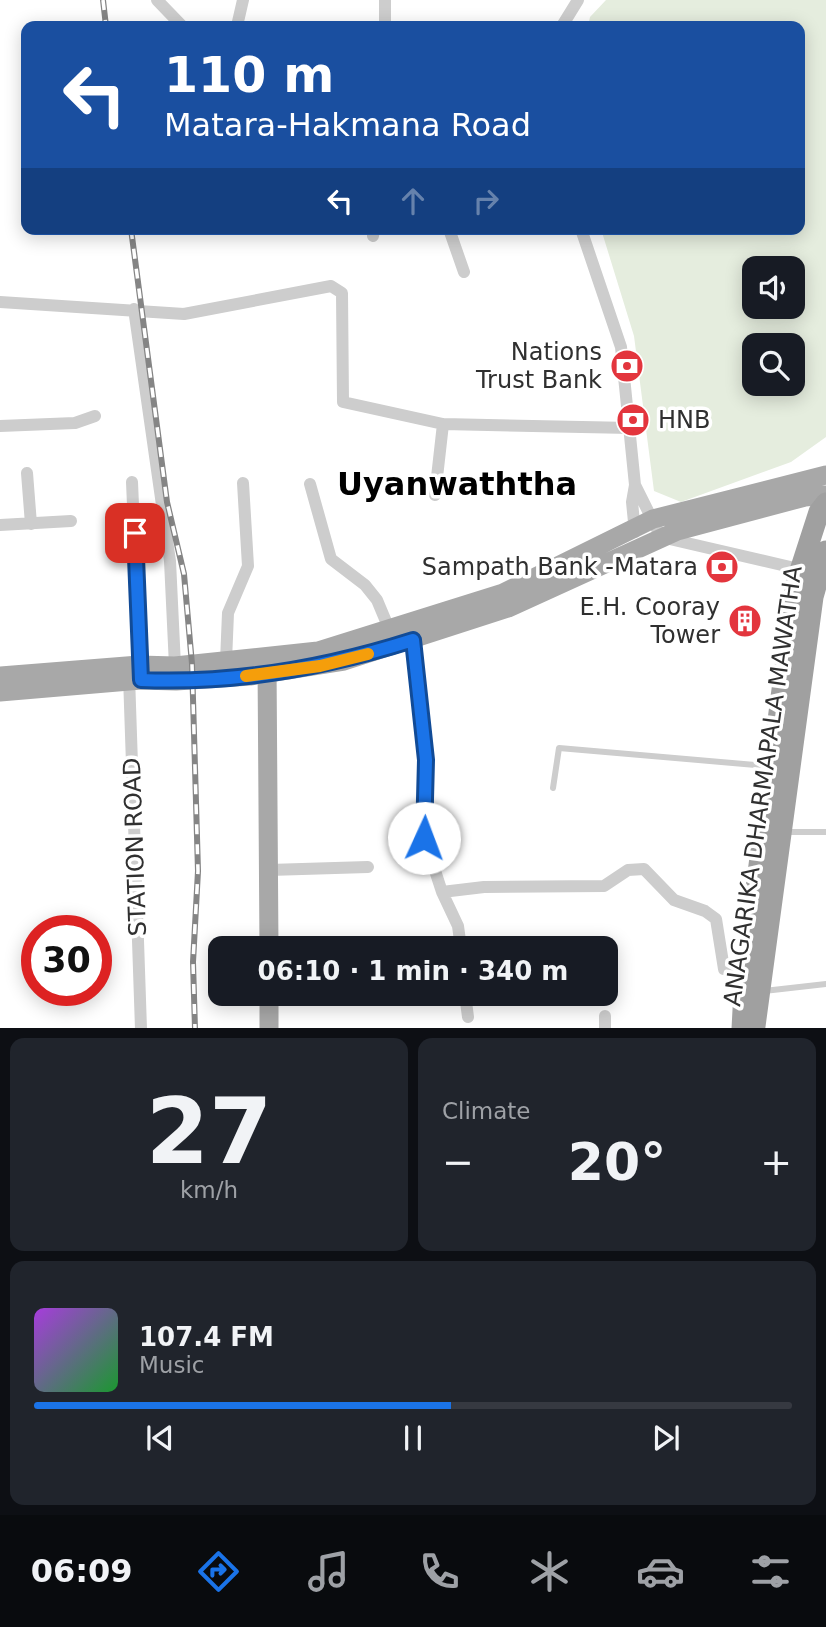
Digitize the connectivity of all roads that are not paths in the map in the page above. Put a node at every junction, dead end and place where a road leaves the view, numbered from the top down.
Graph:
1 (157, 0) edge
2 (243, 0) edge
3 (385, 0) edge
4 (575, 1) edge
5 (177, 21) edge
6 (238, 21) edge
7 (385, 21) edge
8 (565, 21) edge
9 (451, 235) edge
10 (583, 235) edge
11 (464, 272) dead end
12 (0, 302) edge
13 (134, 309) junction
14 (95, 416) dead end
15 (443, 424) junction
16 (0, 426) edge
17 (631, 428) junction
18 (27, 473) dead end
19 (826, 475) edge
20 (132, 482) dead end
21 (243, 483) dead end
22 (310, 485) dead end
23 (635, 485) junction
24 (435, 495) dead end
25 (826, 495) edge
26 (826, 503) edge
27 (72, 521) dead end
28 (31, 524) junction
29 (0, 525) edge
30 (657, 528) junction
31 (636, 538) junction
32 (819, 564) edge
33 (390, 631) junction
34 (413, 640) junction
35 (226, 661) junction
36 (176, 666) junction
37 (267, 666) junction
38 (135, 673) junction
39 (0, 676) edge
40 (0, 692) edge
41 (774, 766) junction
42 (554, 788) dead end
43 (781, 832) junction
44 (826, 832) edge
45 (368, 867) dead end
46 (269, 870) junction
47 (442, 892) junction
48 (269, 936) edge
49 (459, 936) edge
50 (745, 972) junction
51 (826, 984) edge
52 (759, 992) junction
53 (269, 1006) edge
54 (467, 1006) edge
55 (468, 1017) dead end
56 (141, 1028) edge
57 (269, 1028) edge
58 (741, 1028) edge
59 (754, 1028) edge

1 - 5 street
2 - 6 street
3 - 7 street
4 - 8 street
9 - 11 street
10 - 17 street
12 - 13 street
13 - 15 street
13 - 36 street
14 - 16 street
15 - 17 street
15 - 24 street
17 - 23 street
18 - 28 street
19 - 30 main road
20 - 38 street, STATION ROAD
21 - 35 street
22 - 33 street
23 - 30 street
23 - 31 street
25 - 30 main road
26 - 32 highway, ANAGARIKA DHARMAPALA MAWATHA
27 - 28 street
28 - 29 street
30 - 31 main road
30 - 32 street
31 - 33 main road
31 - 34 main road
32 - 41 highway, ANAGARIKA DHARMAPALA MAWATHA
32 - 43 highway, ANAGARIKA DHARMAPALA MAWATHA
33 - 37 main road
34 - 37 main road
34 - 47 street
35 - 36 main road
35 - 37 main road
36 - 38 main road
37 - 38 main road
37 - 46 main road
38 - 39 main road
38 - 40 main road
38 - 56 street, STATION ROAD
41 - 42 lane
41 - 50 highway, ANAGARIKA DHARMAPALA MAWATHA
43 - 44 lane
43 - 52 highway, ANAGARIKA DHARMAPALA MAWATHA
45 - 46 street
46 - 48 main road
47 - 49 street
47 - 50 street
50 - 58 highway, ANAGARIKA DHARMAPALA MAWATHA
51 - 52 lane
52 - 59 highway, ANAGARIKA DHARMAPALA MAWATHA
53 - 57 main road
54 - 55 street

